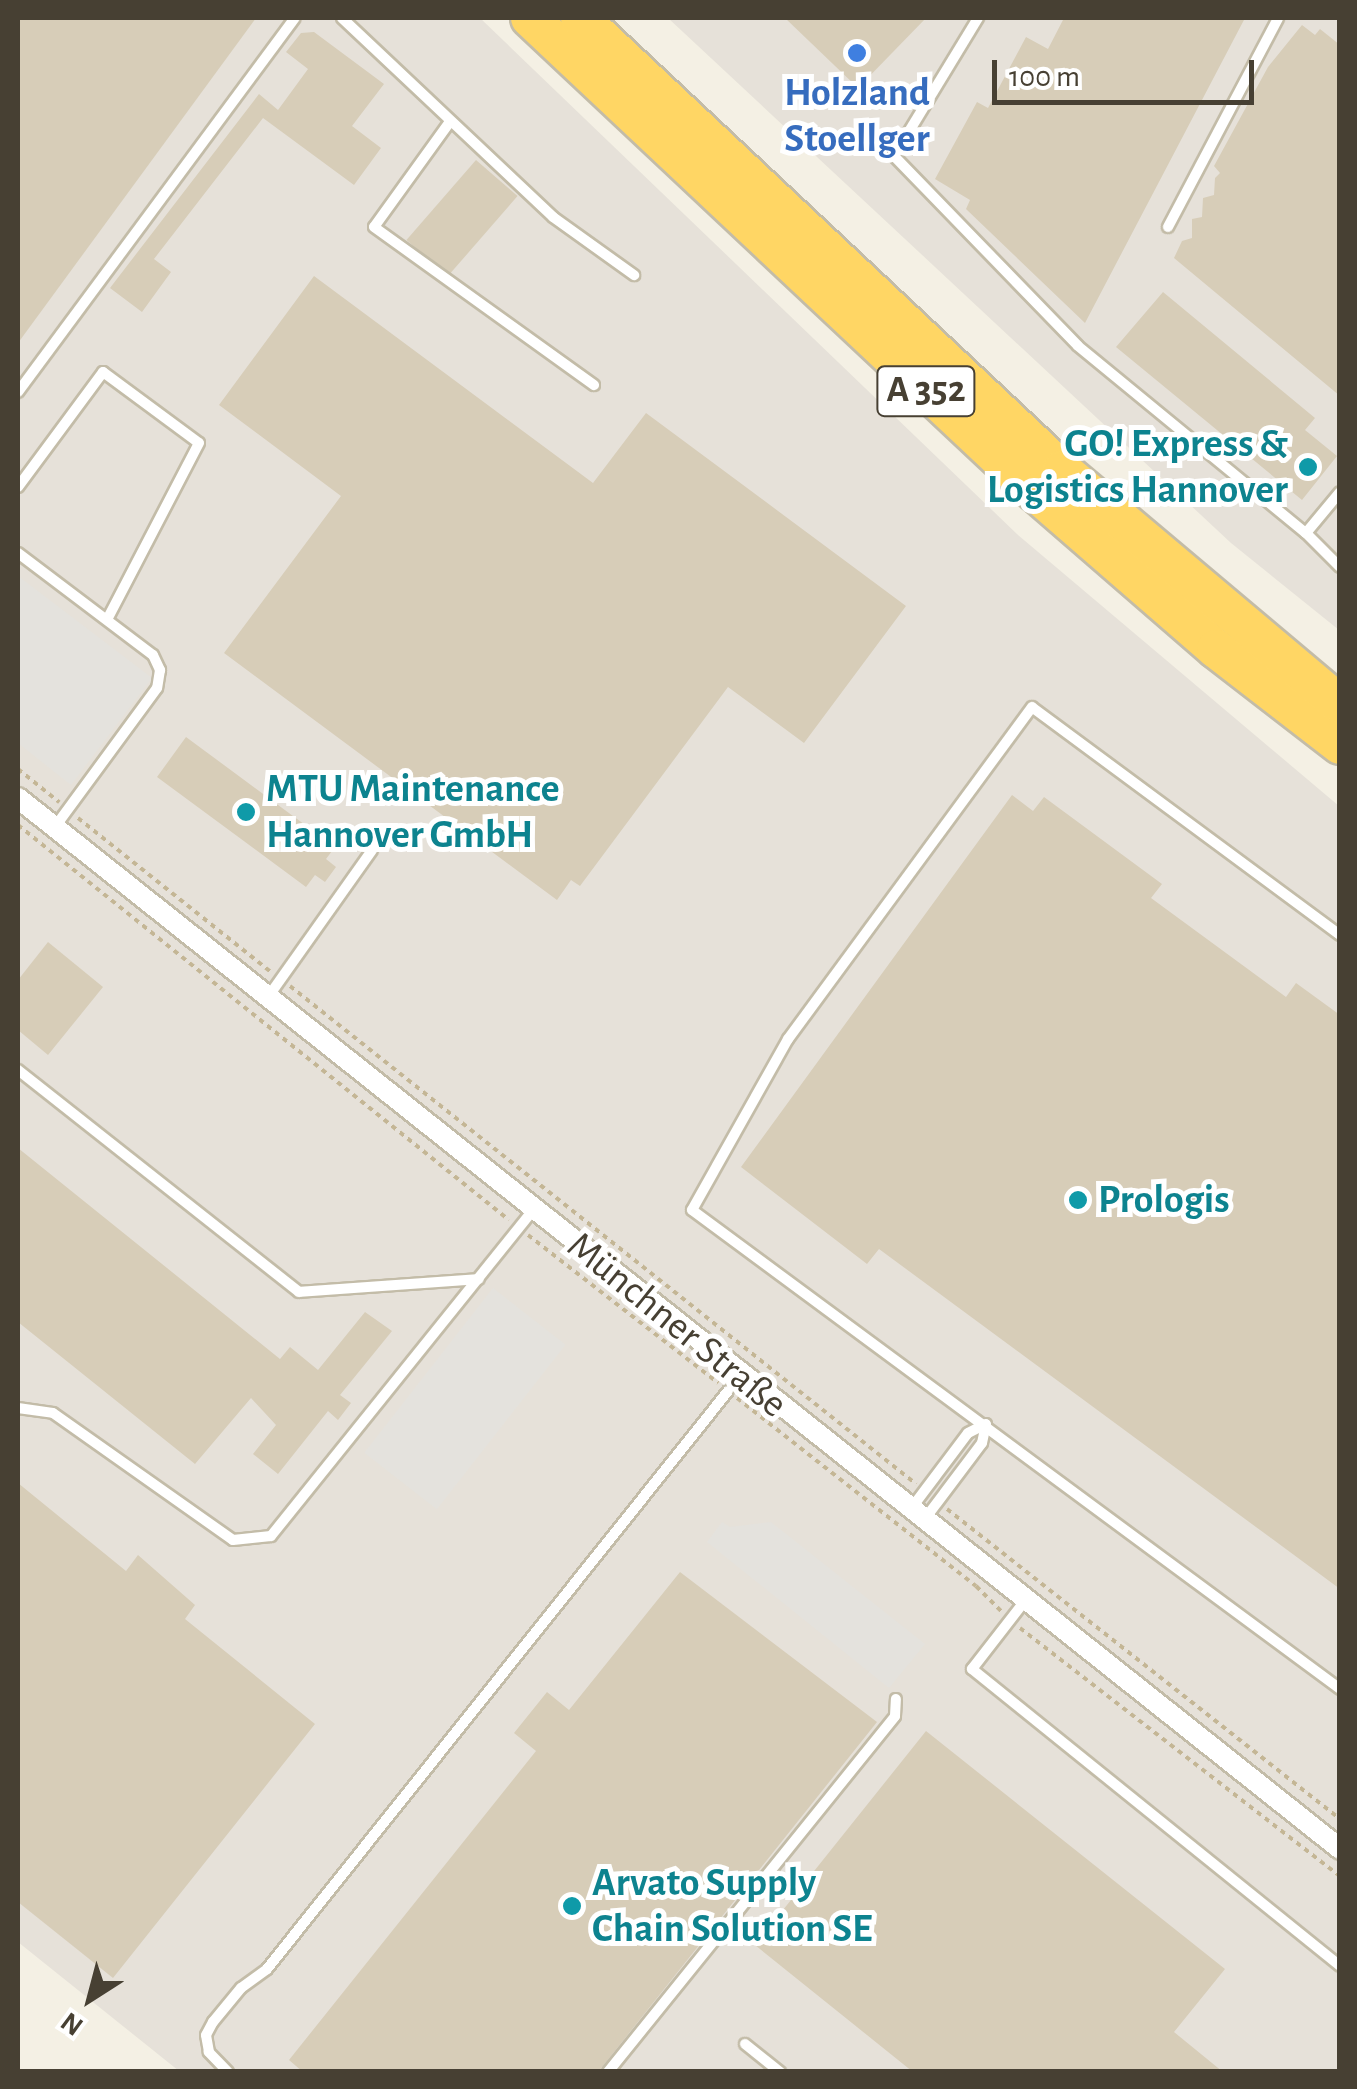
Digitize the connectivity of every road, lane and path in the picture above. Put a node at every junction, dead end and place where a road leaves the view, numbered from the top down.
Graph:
1 (295, 18) edge
2 (342, 18) edge
3 (530, 18) edge
4 (580, 18) edge
5 (978, 18) edge
6 (1278, 18) edge
7 (449, 123) junction
8 (1168, 227) dead end
9 (634, 275) dead end
10 (594, 385) dead end
11 (18, 392) edge
12 (18, 487) edge
13 (1340, 492) edge
14 (1306, 534) junction
15 (18, 553) edge
16 (1340, 567) edge
17 (107, 620) junction
18 (1340, 704) edge
19 (1340, 746) edge
20 (18, 769) edge
21 (18, 798) edge
22 (68, 810) junction
23 (18, 825) edge
24 (54, 828) junction
25 (372, 850) dead end
26 (1340, 935) edge
27 (281, 979) junction
28 (268, 998) junction
29 (18, 1070) edge
30 (533, 1210) junction
31 (519, 1228) junction
32 (478, 1279) junction
33 (728, 1391) junction
34 (18, 1408) edge
35 (986, 1424) junction
36 (925, 1492) junction
37 (938, 1502) junction
38 (916, 1516) junction
39 (1024, 1602) junction
40 (1010, 1620) junction
41 (1340, 1689) edge
42 (896, 1700) dead end
43 (1340, 1819) edge
44 (1340, 1849) edge
45 (1340, 1876) edge
46 (1340, 1966) edge
47 (745, 2044) dead end
48 (228, 2072) edge
49 (608, 2072) edge
50 (780, 2072) edge

1 - 11 lane
2 - 7 lane
3 - 19 highway, A 352
4 - 18 highway, A 352
5 - 14 lane
6 - 8 lane
7 - 9 lane
7 - 10 lane
12 - 17 lane
13 - 14 lane
14 - 16 lane
15 - 17 lane
17 - 22 lane
20 - 22 path
21 - 24 street, Münchner Straße
22 - 24 lane
22 - 27 path
23 - 31 path
24 - 28 street, Münchner Straße
25 - 27 lane
26 - 35 lane
27 - 28 lane
27 - 36 path
28 - 30 street, Münchner Straße
29 - 32 lane
30 - 31 lane
30 - 38 street, Münchner Straße
31 - 32 lane
31 - 33 path
32 - 34 lane
33 - 40 path
33 - 48 lane
35 - 36 lane
35 - 37 lane
35 - 41 lane
36 - 38 lane
37 - 38 lane
37 - 43 path
38 - 39 street, Münchner Straße
39 - 40 lane
39 - 44 street, Münchner Straße
40 - 45 path
40 - 46 lane
42 - 49 lane
47 - 50 lane

